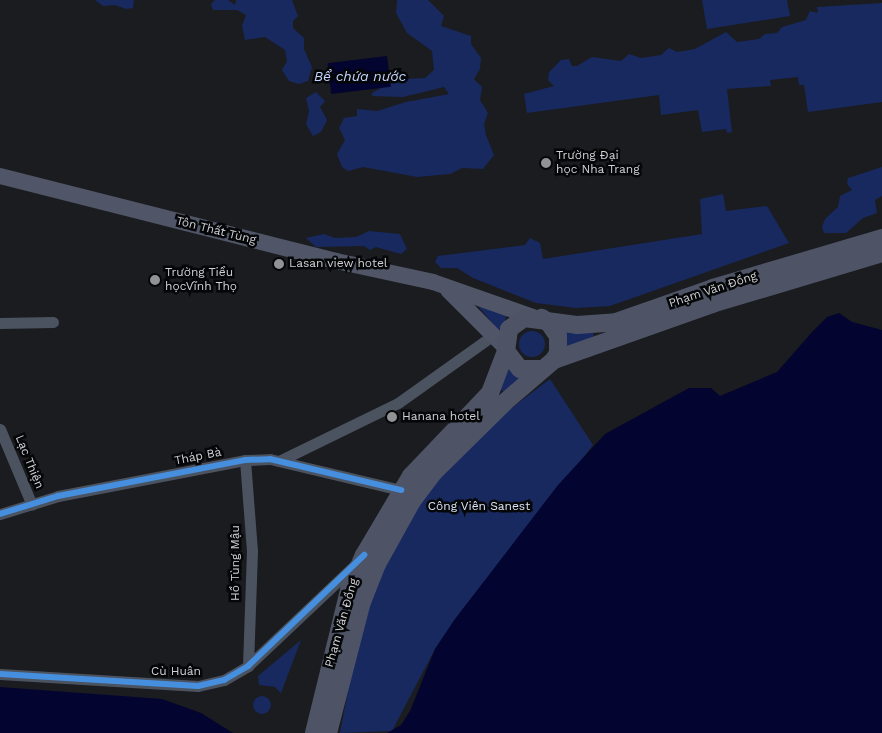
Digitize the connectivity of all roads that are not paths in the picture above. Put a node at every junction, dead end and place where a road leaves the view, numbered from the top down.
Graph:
1 (0, 176) edge
2 (882, 238) edge
3 (882, 253) edge
4 (433, 282) junction
5 (538, 318) junction
6 (671, 319) junction
7 (53, 322) dead end
8 (0, 323) edge
9 (501, 345) junction
10 (548, 364) junction
11 (484, 422) junction
12 (0, 429) edge
13 (245, 460) junction
14 (279, 460) junction
15 (401, 490) junction
16 (32, 505) junction
17 (0, 514) edge
18 (364, 555) junction
19 (327, 591) junction
20 (347, 598) junction
21 (248, 666) junction
22 (0, 674) edge
23 (314, 733) edge
24 (328, 733) edge

1 - 4 main road, Tôn Thất Tùng
2 - 5 main road, Phạm Văn Đồng
3 - 6 main road, Phạm Văn Đồng
4 - 5 main road, Tôn Thất Tùng
4 - 9 main road, Tôn Thất Tùng
5 - 9 main road, Phạm Văn Đồng
5 - 10 main road
6 - 10 main road, Phạm Văn Đồng
6 - 11 main road
7 - 8 street
9 - 10 main road, Phạm Văn Đồng
9 - 14 street
9 - 15 main road, Phạm Văn Đồng
10 - 11 main road, Phạm Văn Đồng
11 - 24 main road, Phạm Văn Đồng
12 - 16 street, Lạc Thiện
13 - 14 street, Tháp Bà
13 - 16 street, Tháp Bà
13 - 21 street, Hồ Tùng Mậu
14 - 15 street, Tháp Bà
15 - 18 main road, Phạm Văn Đồng
16 - 17 street, Tháp Bà
18 - 19 street, Cù Huân
18 - 20 main road, Phạm Văn Đồng
19 - 20 street
19 - 21 street, Cù Huân
20 - 23 main road, Phạm Văn Đồng
21 - 22 street, Cù Huân

